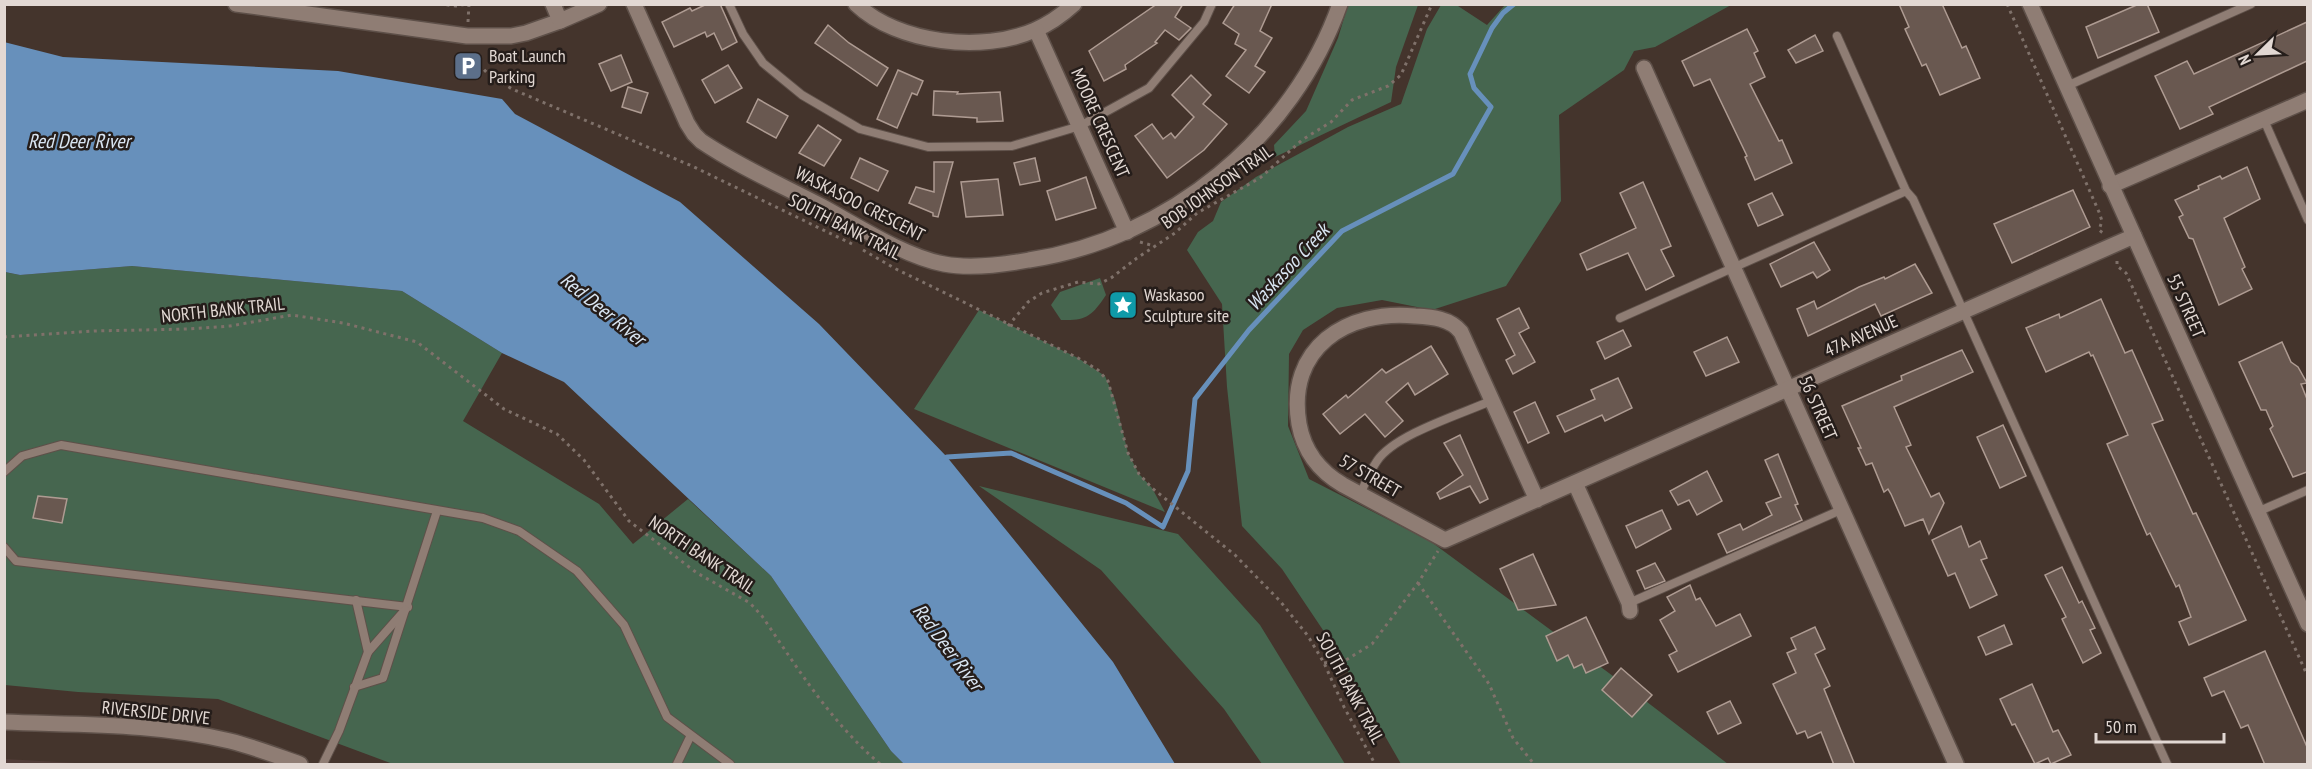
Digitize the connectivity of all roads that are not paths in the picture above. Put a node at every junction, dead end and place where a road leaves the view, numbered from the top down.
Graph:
1 (236, 4) edge
2 (553, 4) edge
3 (599, 4) edge
4 (634, 4) edge
5 (729, 4) edge
6 (856, 4) edge
7 (1074, 4) edge
8 (1212, 4) edge
9 (1340, 4) edge
10 (2030, 4) edge
11 (2251, 4) edge
12 (560, 21) junction
13 (1036, 30) junction
14 (1837, 36) dead end
15 (1644, 68) dead end
16 (2067, 86) junction
17 (2307, 100) edge
18 (2264, 120) junction
19 (1080, 126) junction
20 (2110, 186) junction
21 (1906, 191) junction
22 (2307, 220) edge
23 (1127, 232) junction
24 (2134, 236) junction
25 (1734, 267) junction
26 (1962, 312) junction
27 (1620, 318) dead end
28 (1789, 389) junction
29 (1493, 400) junction
30 (4, 472) edge
31 (1575, 483) junction
32 (2307, 490) edge
33 (1360, 495) junction
34 (1537, 500) junction
35 (1842, 509) junction
36 (437, 511) junction
37 (2257, 512) junction
38 (4, 547) edge
39 (356, 600) junction
40 (408, 607) junction
41 (1630, 607) joint
42 (2307, 624) edge
43 (368, 652) junction
44 (354, 687) junction
45 (4, 722) edge
46 (690, 737) junction
47 (300, 765) edge
48 (323, 765) edge
49 (677, 765) edge
50 (730, 765) edge
51 (1956, 765) edge
52 (2167, 765) edge

1 - 12 street
2 - 12 street
3 - 12 street
4 - 23 street, WASKASOO CRESCENT
5 - 19 lane
6 - 13 street
7 - 13 street
8 - 19 lane
9 - 23 street, WASKASOO CRESCENT
10 - 16 street, 55 STREET
11 - 16 lane
13 - 19 street, MOORE CRESCENT
14 - 21 lane
15 - 25 street, 56 STREET
16 - 20 street, 55 STREET
17 - 18 street
18 - 20 street
18 - 22 lane
19 - 23 street, MOORE CRESCENT
20 - 24 street, 55 STREET
21 - 25 lane
21 - 26 lane
24 - 26 street, 47A AVENUE
24 - 37 street, 55 STREET
25 - 27 lane
25 - 28 street, 56 STREET
26 - 28 street, 47A AVENUE
26 - 52 lane
28 - 31 street, 47A AVENUE
28 - 35 street, 56 STREET
29 - 33 lane
29 - 33 street, 57 STREET
29 - 34 street, 57 STREET
30 - 36 lane
31 - 34 street, 47A AVENUE
31 - 41 street
32 - 37 lane
33 - 34 street, 57 STREET
35 - 41 lane
35 - 51 street, 56 STREET
36 - 40 lane
36 - 46 lane
37 - 42 street, 55 STREET
38 - 39 lane
39 - 40 lane
39 - 43 lane
40 - 43 lane
40 - 44 lane
43 - 44 lane
44 - 48 lane
45 - 47 street, RIVERSIDE DRIVE
46 - 49 lane
46 - 50 lane

